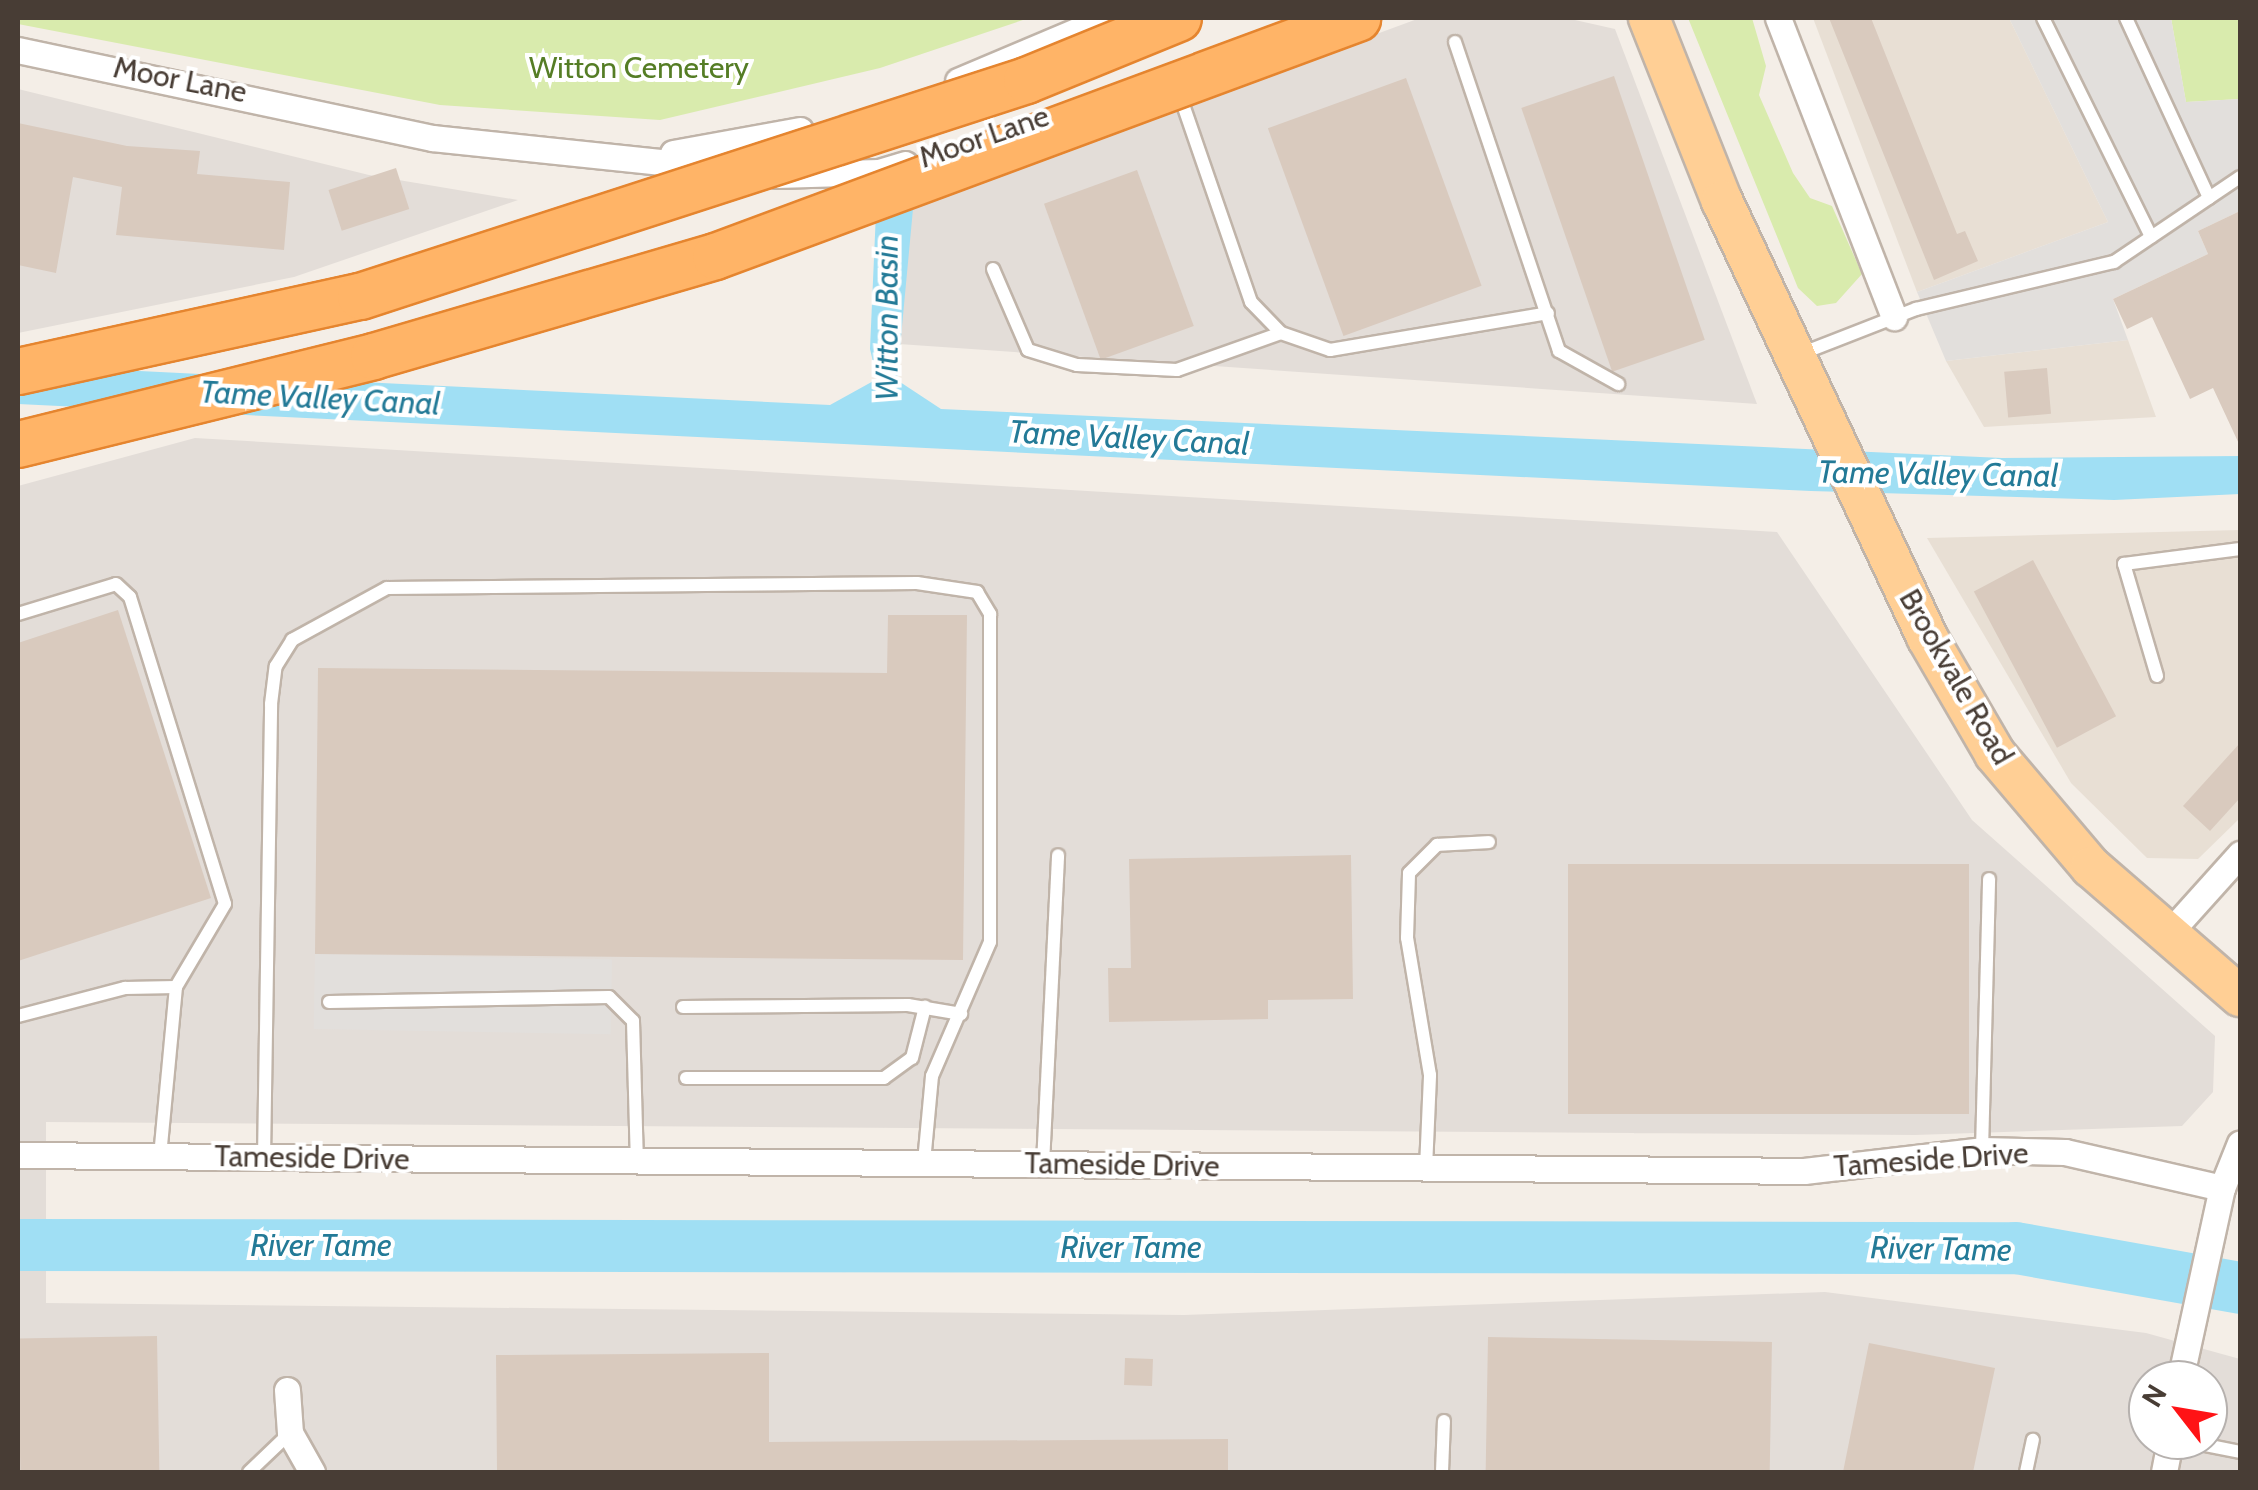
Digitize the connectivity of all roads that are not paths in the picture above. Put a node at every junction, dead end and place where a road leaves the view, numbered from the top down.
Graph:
1 (1107, 18) edge
2 (1178, 18) edge
3 (1316, 18) edge
4 (1357, 18) edge
5 (1649, 18) edge
6 (1778, 18) edge
7 (2043, 18) edge
8 (2126, 18) edge
9 (1455, 42) dead end
10 (18, 50) edge
11 (1172, 74) junction
12 (865, 111) junction
13 (872, 142) dead end
14 (638, 158) junction
15 (2240, 177) edge
16 (2210, 198) junction
17 (2152, 237) junction
18 (993, 269) dead end
19 (1548, 313) junction
20 (1894, 317) junction
21 (1281, 333) junction
22 (1796, 356) junction
23 (18, 370) edge
24 (1618, 384) dead end
25 (18, 444) edge
26 (2240, 550) edge
27 (18, 614) edge
28 (2157, 676) dead end
29 (1489, 842) dead end
30 (2240, 854) edge
31 (1058, 855) dead end
32 (1990, 879) dead end
33 (2168, 934) junction
34 (176, 987) junction
35 (2240, 996) edge
36 (329, 1002) dead end
37 (683, 1007) dead end
38 (924, 1007) junction
39 (961, 1014) junction
40 (18, 1016) edge
41 (686, 1078) dead end
42 (2240, 1146) edge
43 (1982, 1150) junction
44 (18, 1155) edge
45 (160, 1157) junction
46 (264, 1158) junction
47 (637, 1161) junction
48 (924, 1163) junction
49 (1042, 1164) junction
50 (1426, 1168) junction
51 (2222, 1188) junction
52 (2184, 1360) edge
53 (287, 1390) dead end
54 (1444, 1420) dead end
55 (290, 1433) junction
56 (2033, 1440) dead end
57 (249, 1472) edge
58 (312, 1472) edge
59 (1442, 1472) edge
60 (2026, 1472) edge

1 - 12 street, Moor Lane
2 - 23 highway, bridge
3 - 11 street, Moor Lane
4 - 25 highway, bridge
5 - 22 main road
6 - 20 street
7 - 17 lane
8 - 16 lane
9 - 19 lane
10 - 14 street, Moor Lane
11 - 14 street, Moor Lane
11 - 21 lane
12 - 13 lane
12 - 14 street, Moor Lane
15 - 16 lane
16 - 17 lane
17 - 20 lane
18 - 21 lane
19 - 21 lane
19 - 24 lane
20 - 22 lane
22 - 33 main road, Brookvale Road
26 - 28 lane
27 - 34 lane
29 - 50 lane
30 - 33 street
31 - 49 lane
32 - 43 lane
33 - 35 main road, Brookvale Road
34 - 40 lane
34 - 45 lane
36 - 47 lane
37 - 38 lane
38 - 39 lane
38 - 41 lane
39 - 46 lane
39 - 48 lane
42 - 51 street
43 - 50 street, Tameside Drive
43 - 51 street, Tameside Drive
44 - 45 street, Tameside Drive
45 - 46 street, Tameside Drive
46 - 47 street, Tameside Drive
47 - 48 street, Tameside Drive
48 - 49 street, Tameside Drive
49 - 50 street, Tameside Drive
51 - 52 street
53 - 55 street
54 - 59 lane
55 - 57 lane
55 - 58 street
56 - 60 lane

